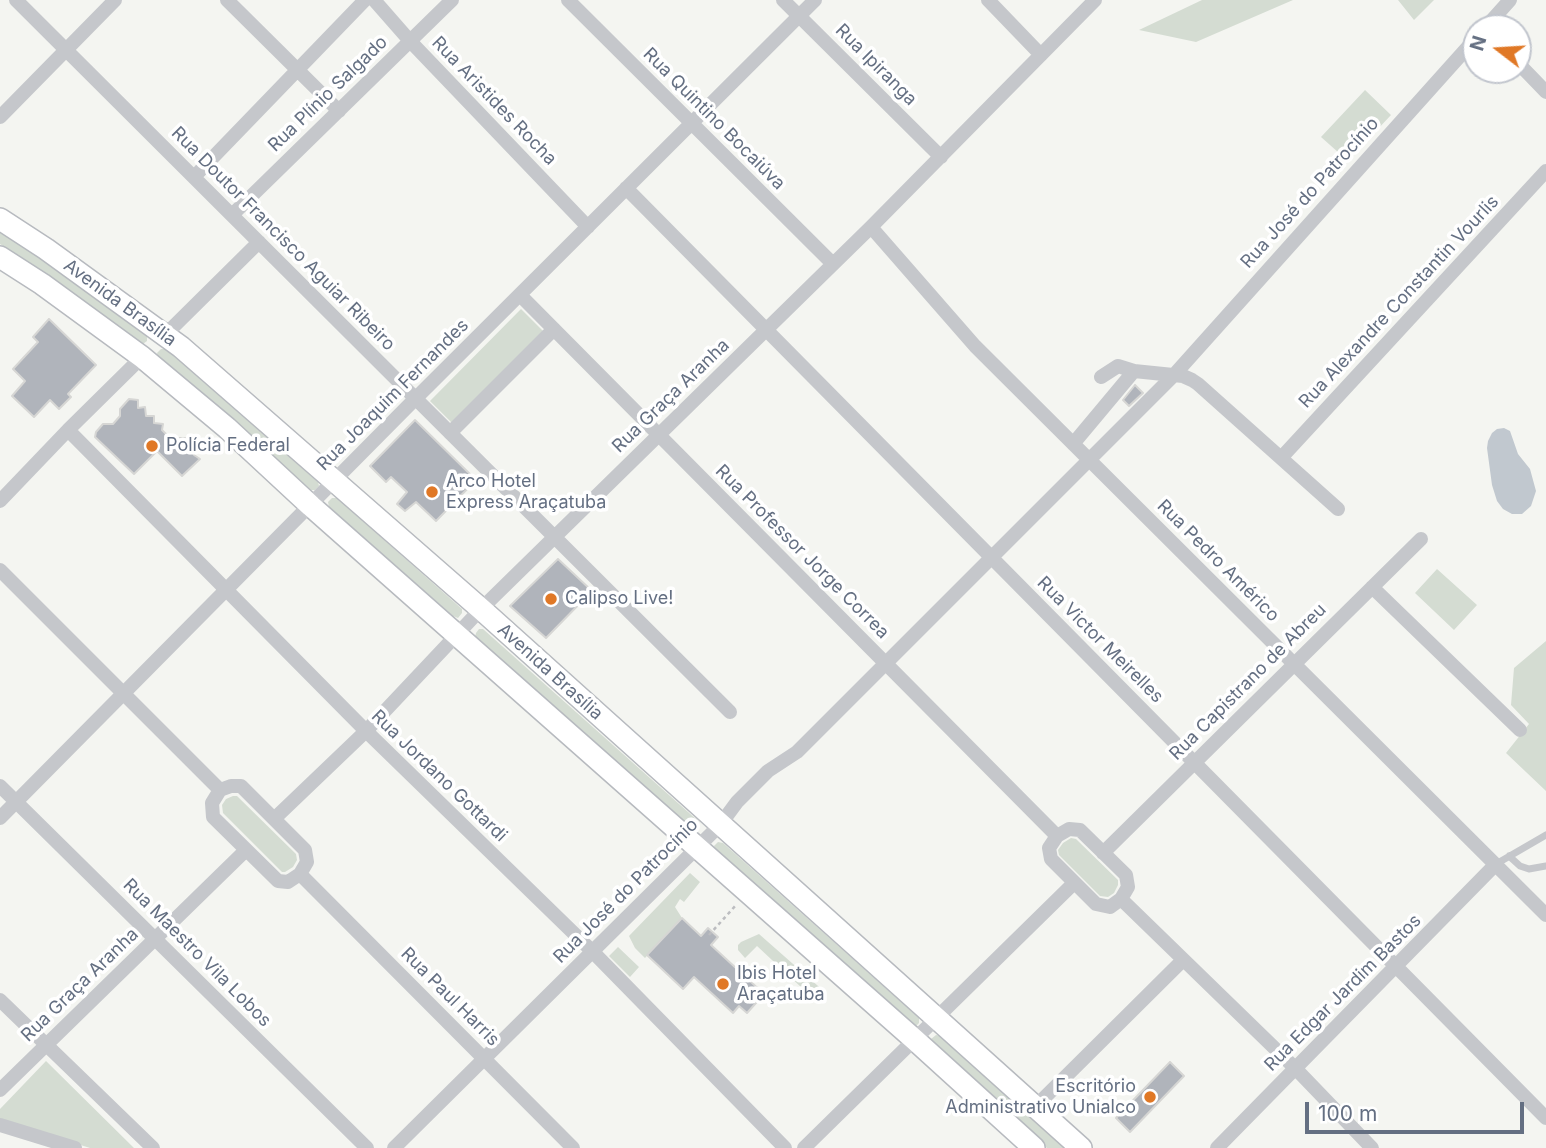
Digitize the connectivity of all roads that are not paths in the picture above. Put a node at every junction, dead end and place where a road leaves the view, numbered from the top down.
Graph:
1 (16, 0) edge
2 (115, 0) edge
3 (227, 0) edge
4 (365, 0) edge
5 (374, 0) edge
6 (452, 0) edge
7 (568, 0) edge
8 (783, 0) edge
9 (815, 0) edge
10 (988, 0) edge
11 (1096, 0) edge
12 (1510, 0) edge
13 (1498, 14) edge
14 (799, 16) junction
15 (410, 41) junction
16 (65, 49) junction
17 (1462, 54) edge
18 (1041, 55) junction
19 (298, 70) junction
20 (1532, 78) edge
21 (1546, 92) edge
22 (339, 111) junction
23 (0, 117) edge
24 (691, 123) junction
25 (941, 156) junction
26 (1546, 171) edge
27 (194, 177) junction
28 (626, 188) junction
29 (232, 215) junction
30 (0, 219) edge
31 (588, 226) junction
32 (871, 228) junction
33 (259, 242) junction
34 (0, 257) edge
35 (833, 264) junction
36 (520, 295) junction
37 (554, 330) junction
38 (766, 330) junction
39 (164, 335) junction
40 (142, 358) junction
41 (1135, 371) junction
42 (1174, 375) junction
43 (1101, 377) dead end
44 (416, 398) junction
45 (1107, 404) junction
46 (1126, 421) junction
47 (68, 430) junction
48 (450, 433) junction
49 (659, 435) junction
50 (1073, 444) junction
51 (1281, 458) junction
52 (1089, 459) junction
53 (334, 482) junction
54 (0, 500) edge
55 (311, 506) junction
56 (1338, 509) dead end
57 (555, 537) junction
58 (1421, 538) dead end
59 (990, 557) junction
60 (0, 570) edge
61 (1372, 587) junction
62 (226, 590) junction
63 (481, 609) junction
64 (457, 635) junction
65 (886, 663) junction
66 (1294, 664) junction
67 (123, 695) junction
68 (730, 712) dead end
69 (1520, 730) dead end
70 (366, 731) junction
71 (1194, 763) junction
72 (0, 786) edge
73 (220, 790) junction
74 (16, 802) junction
75 (0, 818) edge
76 (274, 818) junction
77 (720, 825) junction
78 (1546, 835) edge
79 (1057, 836) junction
80 (697, 848) junction
81 (246, 850) junction
82 (1103, 853) junction
83 (1509, 856) junction
84 (1495, 865) junction
85 (1546, 866) edge
86 (300, 874) junction
87 (1074, 883) junction
88 (1121, 899) junction
89 (1546, 915) edge
90 (155, 939) junction
91 (592, 951) junction
92 (1183, 960) junction
93 (1396, 966) junction
94 (0, 1000) edge
95 (937, 1019) junction
96 (915, 1040) junction
97 (46, 1045) junction
98 (484, 1058) junction
99 (1295, 1068) junction
100 (0, 1090) edge
101 (1035, 1107) junction
102 (1546, 1118) edge
103 (0, 1125) edge
104 (75, 1148) edge
105 (153, 1148) edge
106 (367, 1148) edge
107 (394, 1148) edge
108 (573, 1148) edge
109 (785, 1148) edge
110 (804, 1148) edge
111 (1034, 1148) edge
112 (1081, 1148) edge
113 (1217, 1148) edge
114 (1372, 1148) edge

1 - 16 street, Rua Doutor Francisco Aguiar Ribeiro
2 - 16 street
3 - 19 street
4 - 19 street
5 - 15 street, Rua Aristides Rocha
6 - 15 street, Rua Plínio Salgado
7 - 24 street, Rua Quintino Bocaiúva
8 - 14 street, Rua Ipiranga
9 - 14 street, Rua Joaquim Fernandes
10 - 18 street
11 - 18 street, Rua Graça Aranha
12 - 13 street
14 - 24 street, Rua Joaquim Fernandes
14 - 25 street, Rua Ipiranga
15 - 22 street, Rua Plínio Salgado
15 - 31 street, Rua Aristides Rocha
16 - 23 street
16 - 27 street, Rua Doutor Francisco Aguiar Ribeiro
17 - 42 street, Rua José do Patrocínio
18 - 25 street, Rua Graça Aranha
19 - 22 street
19 - 27 street
20 - 21 street
22 - 29 street, Rua Plínio Salgado
24 - 28 street, Rua Joaquim Fernandes
24 - 35 street, Rua Quintino Bocaiúva
25 - 32 street, Rua Graça Aranha
26 - 51 street, Rua Alexandre Constantin Vourlis
27 - 29 street, Rua Doutor Francisco Aguiar Ribeiro
28 - 31 street, Rua Joaquim Fernandes
28 - 38 street, Rua Victor Meirelles
29 - 33 street, Rua Doutor Francisco Aguiar Ribeiro
30 - 39 main road, Avenida Brasília
31 - 36 street, Rua Joaquim Fernandes
32 - 35 street, Rua Graça Aranha
32 - 50 street, Rua Pedro Américo
33 - 39 street
33 - 44 street, Rua Doutor Francisco Aguiar Ribeiro
34 - 40 main road, Avenida Brasília
35 - 38 street, Rua Graça Aranha
36 - 37 street, Rua Professor Jorge Correa
36 - 44 street, Rua Joaquim Fernandes
37 - 48 street
37 - 49 street, Rua Professor Jorge Correa
38 - 49 street, Rua Graça Aranha
38 - 59 street, Rua Victor Meirelles
39 - 53 main road, Avenida Brasília
40 - 47 street
40 - 55 main road, Avenida Brasília
41 - 42 street
41 - 43 street
41 - 45 street
42 - 46 street, Rua José do Patrocínio
42 - 51 street
44 - 48 street, Rua Doutor Francisco Aguiar Ribeiro
44 - 53 street, Rua Joaquim Fernandes
45 - 46 street
45 - 50 street
46 - 52 street, Rua José do Patrocínio
47 - 54 street
47 - 62 street, Rua Jordano Gottardi
48 - 57 street, Rua Doutor Francisco Aguiar Ribeiro
49 - 57 street, Rua Graça Aranha
49 - 65 street, Rua Professor Jorge Correa
50 - 52 street, Rua Pedro Américo
51 - 56 street
52 - 59 street
52 - 66 street, Rua Pedro Américo
53 - 55 street, Rua Joaquim Fernandes
53 - 63 main road, Avenida Brasília
55 - 62 street, Rua Joaquim Fernandes
55 - 64 main road, Avenida Brasília
57 - 63 street, Rua Graça Aranha
57 - 68 street, Rua Doutor Francisco Aguiar Ribeiro
58 - 61 street, Rua Capistrano de Abreu
59 - 65 street, Rua José do Patrocínio
59 - 71 street, Rua Victor Meirelles
60 - 67 street
61 - 66 street, Rua Capistrano de Abreu
61 - 69 street
62 - 67 street, Rua Joaquim Fernandes
62 - 70 street, Rua Jordano Gottardi
63 - 64 street, Rua Graça Aranha
63 - 77 main road, Avenida Brasília
64 - 70 street, Rua Graça Aranha
64 - 80 main road, Avenida Brasília
65 - 77 street, Rua José do Patrocínio
65 - 79 street, Rua Professor Jorge Correa
66 - 71 street, Rua Capistrano de Abreu
66 - 84 street, Rua Pedro Américo
67 - 73 street
67 - 74 street, Rua Joaquim Fernandes
70 - 76 street, Rua Graça Aranha
70 - 91 street, Rua Jordano Gottardi
71 - 82 street, Rua Capistrano de Abreu
71 - 93 street, Rua Victor Meirelles
72 - 74 street, Rua Maestro Vila Lobos
73 - 76 street
73 - 81 street
74 - 75 street, Rua Joaquim Fernandes
74 - 90 street, Rua Maestro Vila Lobos
76 - 86 street
77 - 80 street, Rua José do Patrocínio
77 - 95 main road, Avenida Brasília
78 - 83 lane
79 - 82 street
79 - 87 street
80 - 91 street, Rua José do Patrocínio
80 - 96 main road, Avenida Brasília
81 - 86 street
81 - 90 street, Rua Graça Aranha
82 - 88 street
83 - 84 lane
83 - 85 lane
84 - 89 street, Rua Pedro Américo
84 - 93 street, Rua Edgar Jardim Bastos
86 - 98 street, Rua Paul Harris
87 - 88 street
87 - 95 street
88 - 92 street
90 - 97 street, Rua Graça Aranha
90 - 106 street, Rua Maestro Vila Lobos
91 - 98 street, Rua José do Patrocínio
91 - 109 street, Rua Jordano Gottardi
92 - 99 street
92 - 101 street
93 - 99 street, Rua Edgar Jardim Bastos
93 - 102 street, Rua Victor Meirelles
94 - 97 street
95 - 96 street
95 - 101 main road, Avenida Brasília
96 - 110 street
96 - 111 main road, Avenida Brasília
97 - 100 street, Rua Graça Aranha
97 - 105 street
98 - 107 street, Rua José do Patrocínio
98 - 108 street, Rua Paul Harris
99 - 113 street, Rua Edgar Jardim Bastos
99 - 114 street
101 - 112 main road, Avenida Brasília
103 - 104 street

